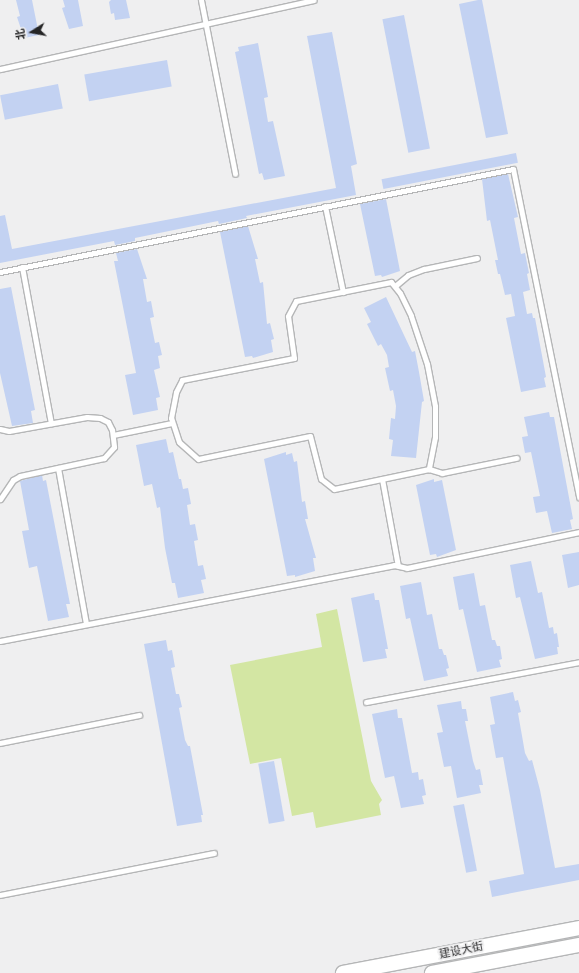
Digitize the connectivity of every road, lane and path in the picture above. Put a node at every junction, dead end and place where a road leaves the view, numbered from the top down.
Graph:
1 (201, 0) edge
2 (314, 0) edge
3 (205, 24) junction
4 (0, 69) edge
5 (235, 174) dead end
6 (325, 206) junction
7 (477, 258) dead end
8 (22, 268) junction
9 (0, 272) edge
10 (395, 286) junction
11 (343, 292) junction
12 (51, 423) junction
13 (172, 423) junction
14 (0, 429) edge
15 (113, 435) junction
16 (516, 458) dead end
17 (58, 468) junction
18 (429, 469) junction
19 (382, 479) junction
20 (579, 498) edge
21 (0, 499) edge
22 (579, 532) edge
23 (398, 566) junction
24 (86, 624) junction
25 (0, 641) edge
26 (579, 662) edge
27 (366, 702) dead end
28 (139, 715) dead end
29 (0, 743) edge
30 (214, 853) dead end
31 (0, 895) edge
32 (579, 928) edge
33 (579, 945) edge
34 (462, 970) edge
35 (343, 973) edge
36 (432, 973) edge

1 - 3 lane
2 - 3 lane
3 - 4 lane
3 - 5 lane
6 - 8 lane
6 - 11 lane
6 - 20 lane
7 - 10 lane
8 - 9 lane
8 - 12 lane
10 - 11 lane
10 - 18 lane
11 - 13 lane
12 - 14 lane
12 - 15 lane
13 - 15 lane
13 - 19 lane
15 - 17 lane
16 - 18 lane
17 - 21 lane
17 - 24 lane
18 - 19 lane
19 - 23 lane
22 - 23 lane
23 - 24 lane
24 - 25 lane
26 - 27 lane
28 - 29 lane
30 - 31 lane
32 - 35 main road, 建设大街
33 - 34 main road, 建设大街
34 - 36 main road, 建设大街

